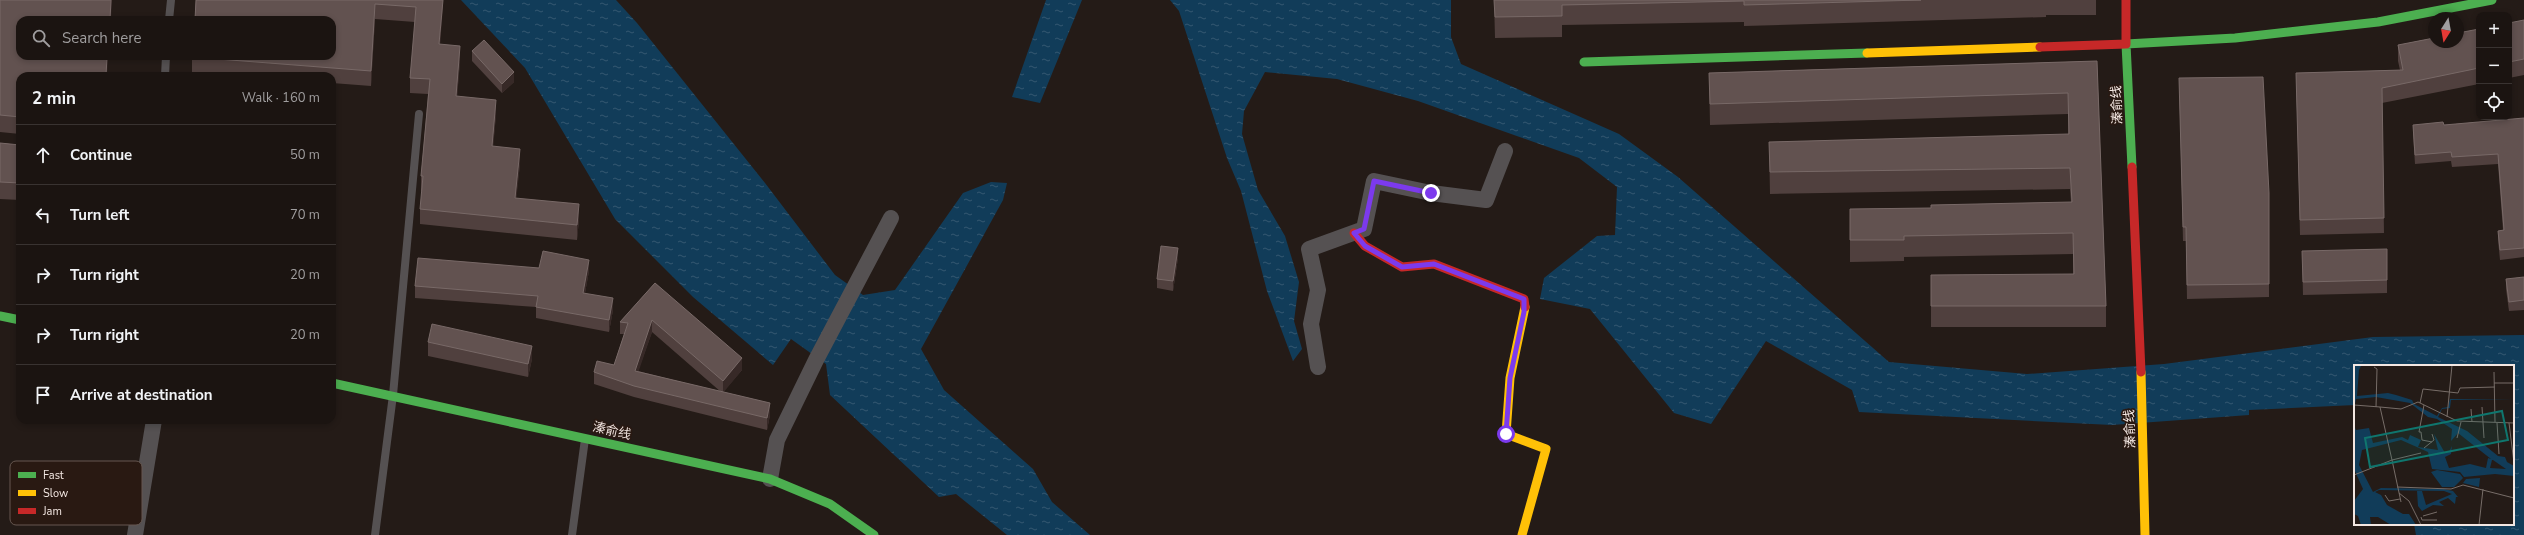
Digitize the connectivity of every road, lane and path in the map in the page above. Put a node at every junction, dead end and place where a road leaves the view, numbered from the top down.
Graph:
1 (171, 0) edge
2 (2126, 0) edge
3 (2492, 0) edge
4 (170, 16) edge
5 (2126, 44) junction
6 (166, 60) edge
7 (1584, 62) dead end
8 (164, 72) edge
9 (419, 114) dead end
10 (1505, 151) dead end
11 (891, 218) dead end
12 (1354, 233) junction
13 (0, 316) edge
14 (16, 319) edge
15 (1318, 367) dead end
16 (336, 384) edge
17 (393, 395) junction
18 (153, 424) edge
19 (585, 438) junction
20 (770, 479) junction
21 (142, 493) edge
22 (137, 525) edge
23 (135, 535) edge
24 (375, 535) edge
25 (572, 535) edge
26 (874, 535) edge
27 (1522, 535) edge
28 (2145, 535) edge

1 - 4 lane
2 - 5 main road, 溱俞线
3 - 5 main road
5 - 7 main road
5 - 28 main road, 溱俞线
6 - 8 lane
9 - 17 lane
10 - 12 street
11 - 20 street
12 - 15 street
12 - 27 main road
13 - 14 main road
16 - 17 main road, 溱俞线
17 - 19 main road, 溱俞线
17 - 24 lane
18 - 21 street
19 - 20 main road, 溱俞线
19 - 25 lane
20 - 26 main road, 溱俞线
22 - 23 street

